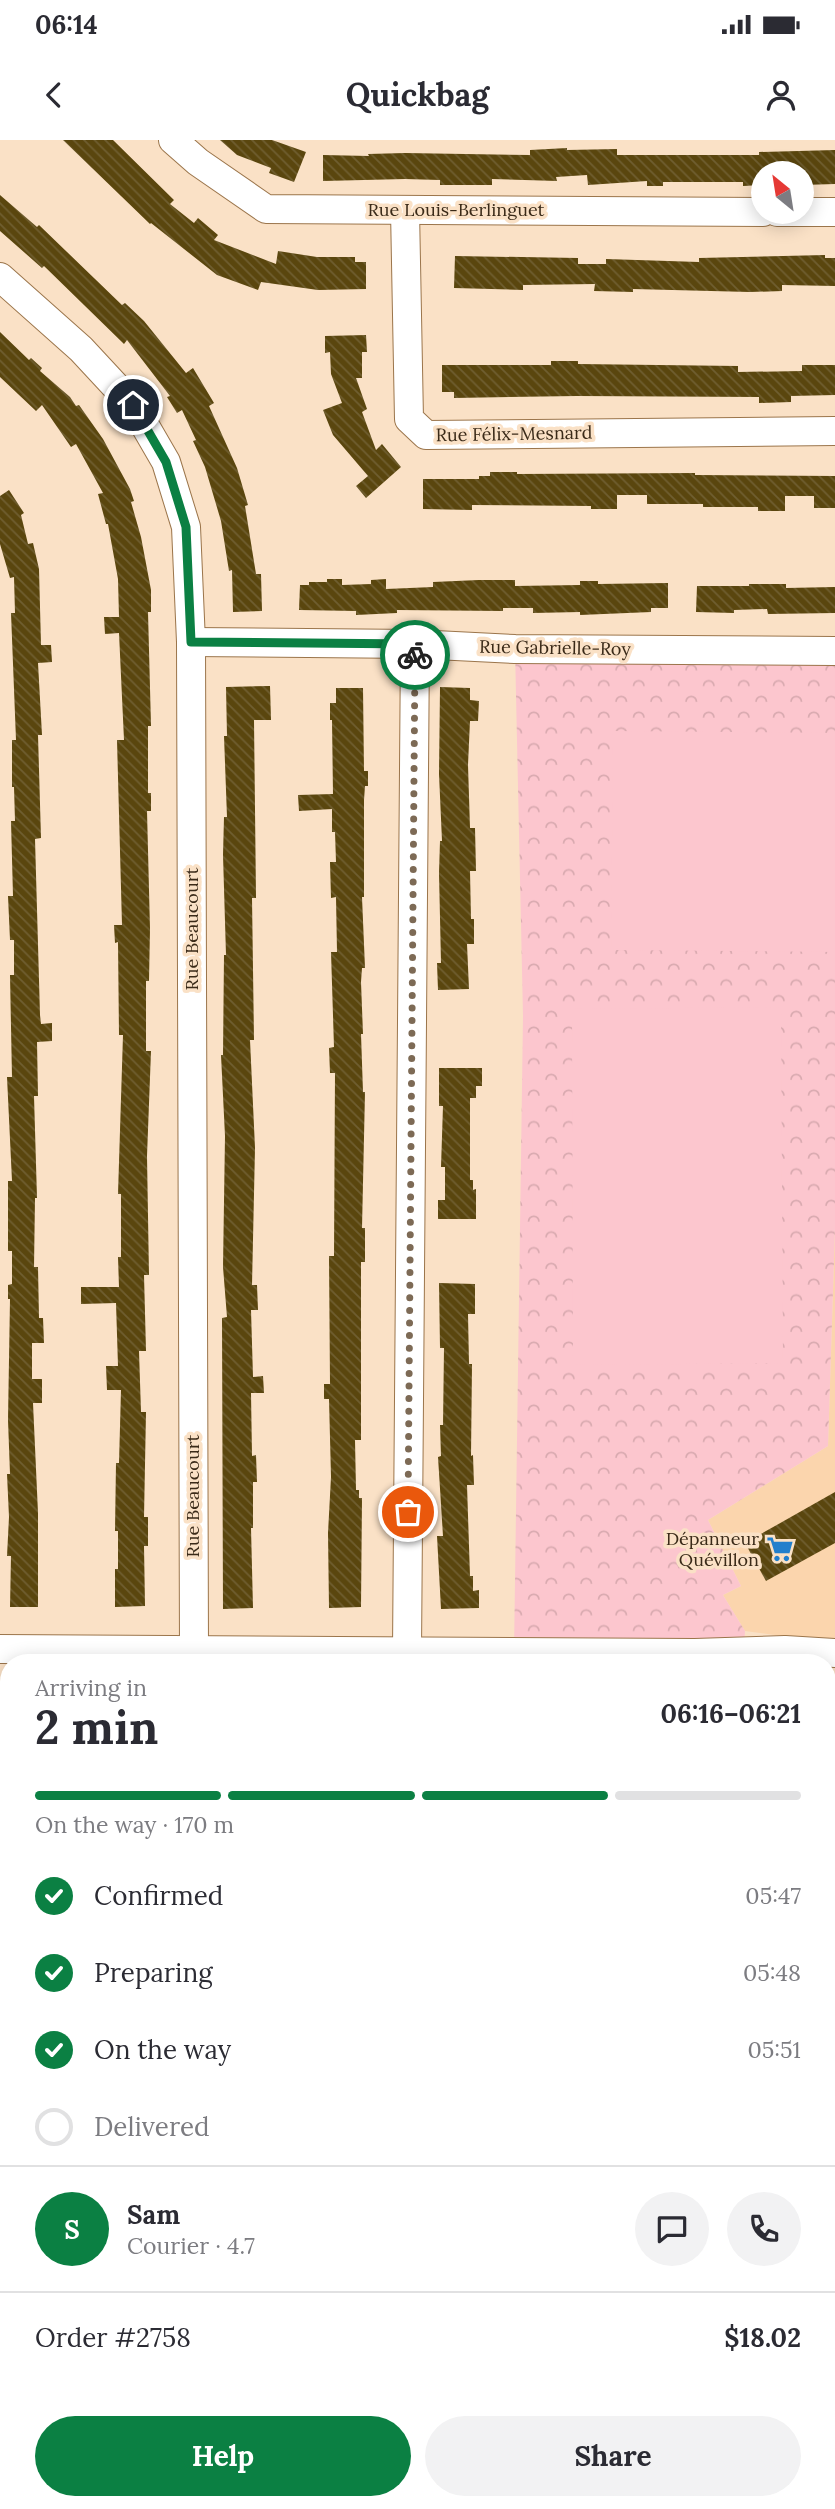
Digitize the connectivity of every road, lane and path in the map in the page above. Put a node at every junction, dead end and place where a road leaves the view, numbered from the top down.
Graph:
1 (173, 140) edge
2 (405, 210) junction
3 (751, 212) edge
4 (814, 212) edge
5 (835, 212) edge
6 (0, 277) edge
7 (835, 431) edge
8 (191, 642) junction
9 (415, 644) junction
10 (835, 651) edge
11 (0, 1649) edge
12 (194, 1650) junction
13 (407, 1651) junction
14 (835, 1653) edge
15 (460, 1654) edge
16 (650, 1654) edge

1 - 2 street, Rue Louis-Berlinguet
2 - 3 street, Rue Louis-Berlinguet
2 - 7 street, Rue Félix-Mesnard
4 - 5 street
6 - 8 street, Rue Beaucourt
8 - 9 street, Rue Gabrielle-Roy
8 - 12 street, Rue Beaucourt
9 - 10 street, Rue Gabrielle-Roy
9 - 13 street
11 - 12 street
12 - 13 street
13 - 15 street
14 - 16 street

